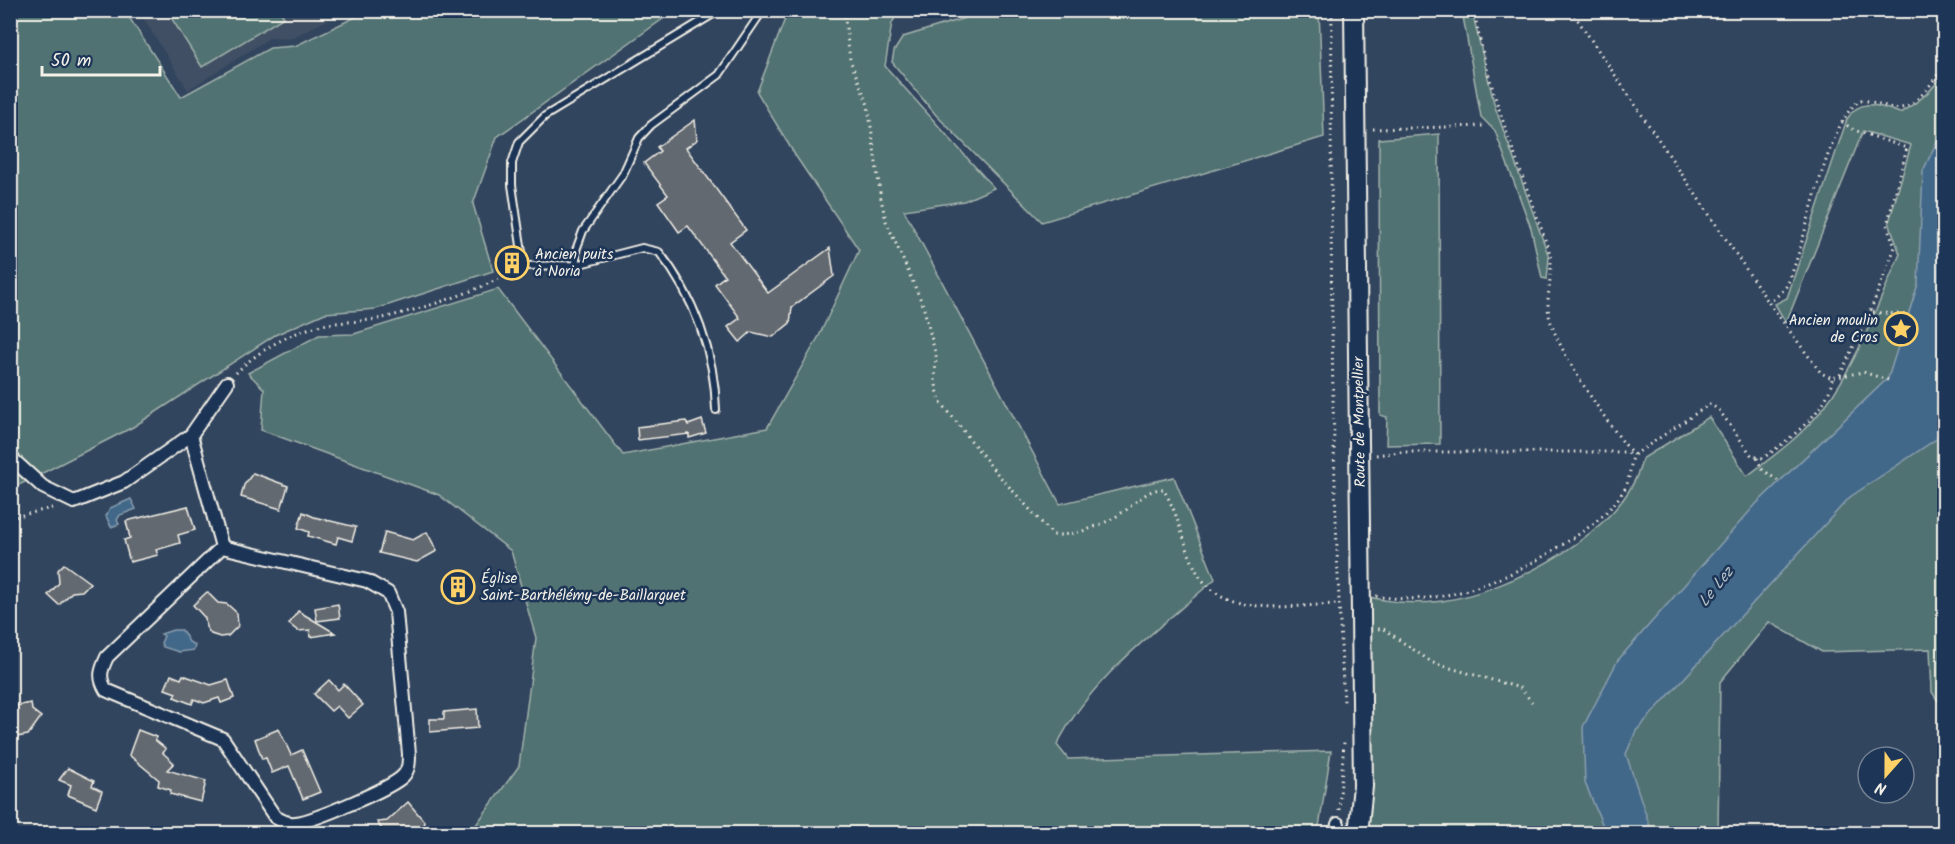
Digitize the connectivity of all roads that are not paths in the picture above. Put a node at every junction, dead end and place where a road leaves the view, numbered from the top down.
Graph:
1 (720, 10) edge
2 (763, 10) edge
3 (1354, 10) edge
4 (576, 265) junction
5 (227, 383) road end
6 (716, 410) dead end
7 (191, 435) junction
8 (10, 457) edge
9 (222, 548) junction
10 (1358, 834) edge

1 - 4 lane
2 - 4 lane
3 - 10 main road, Route de Montpellier
4 - 6 lane
5 - 7 street
7 - 8 street
7 - 9 street
9 - 9 street

